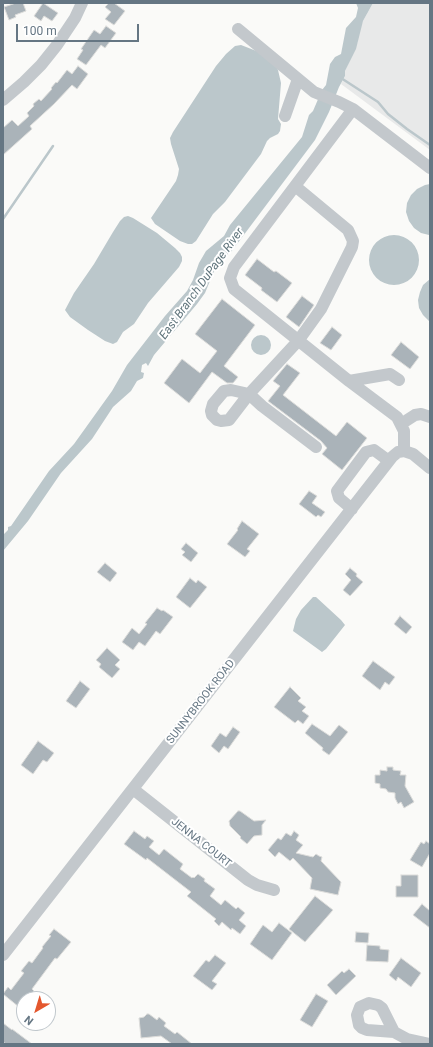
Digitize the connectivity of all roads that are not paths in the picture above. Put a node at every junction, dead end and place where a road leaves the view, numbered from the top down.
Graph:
1 (82, 3) edge
2 (238, 29) dead end
3 (298, 79) junction
4 (3, 100) edge
5 (353, 109) junction
6 (285, 116) dead end
7 (430, 168) edge
8 (295, 186) junction
9 (298, 340) junction
10 (399, 380) dead end
11 (349, 381) junction
12 (430, 417) edge
13 (401, 424) junction
14 (316, 447) dead end
15 (402, 451) junction
16 (389, 461) junction
17 (430, 468) edge
18 (352, 508) junction
19 (132, 789) junction
20 (274, 890) dead end
21 (3, 955) edge
22 (394, 1032) dead end
23 (430, 1044) edge

1 - 4 street
2 - 3 street
3 - 5 street
3 - 6 street
5 - 7 street
5 - 8 street
8 - 9 street
8 - 9 street
9 - 11 street
9 - 14 street
10 - 11 street
11 - 13 street
12 - 13 street
13 - 15 street
15 - 16 street, SUNNYBROOK ROAD
15 - 17 street
16 - 18 street, SUNNYBROOK ROAD
16 - 18 street
18 - 19 street, SUNNYBROOK ROAD
19 - 20 street, JENNA COURT
19 - 21 street, SUNNYBROOK ROAD
22 - 23 street

